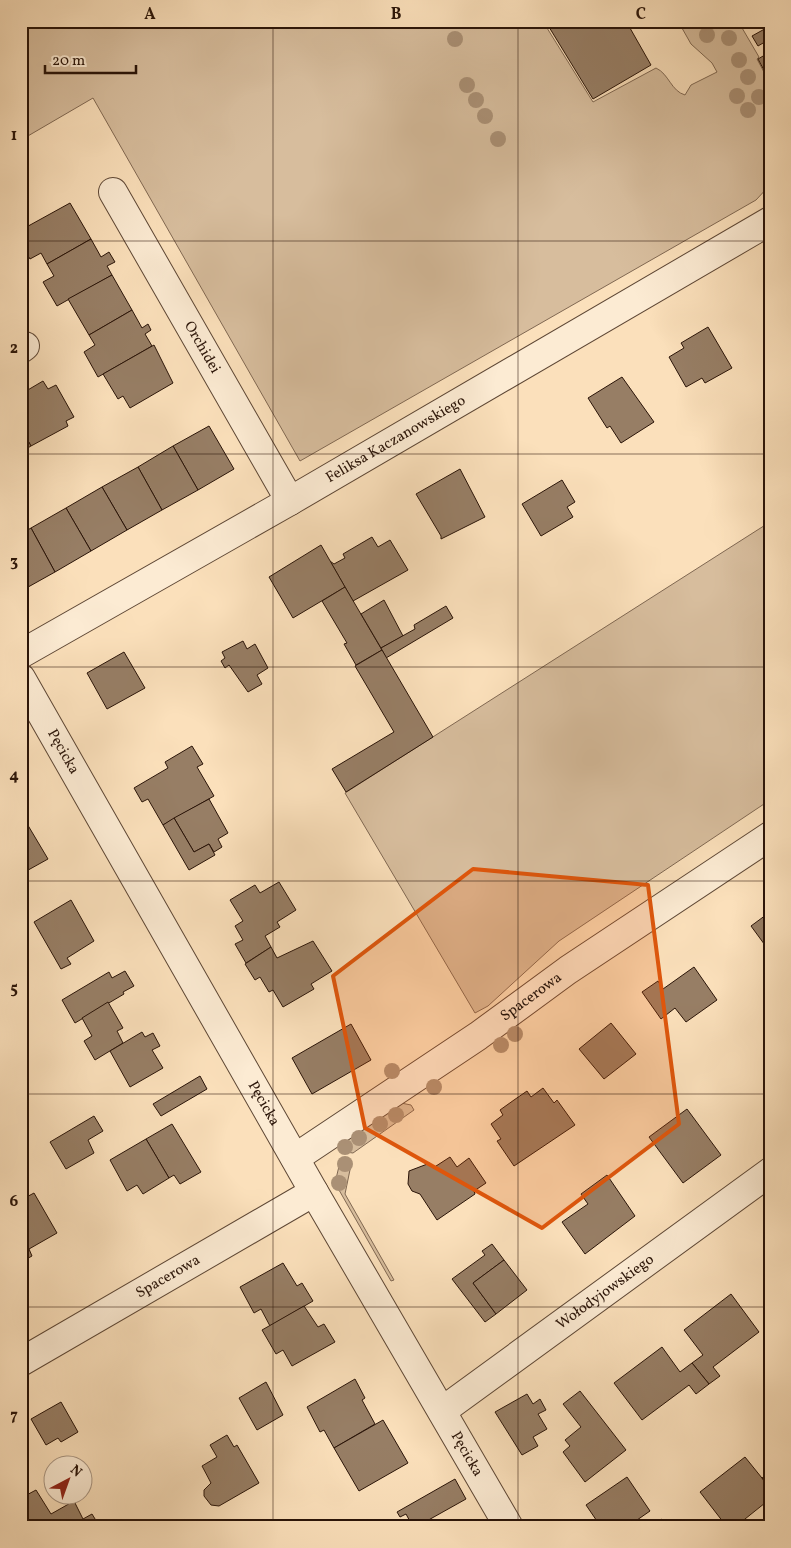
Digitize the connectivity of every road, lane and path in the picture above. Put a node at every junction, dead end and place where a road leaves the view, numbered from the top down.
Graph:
1 (113, 192) dead end
2 (770, 221) edge
3 (290, 501) junction
4 (21, 654) edge
5 (21, 678) edge
6 (770, 836) edge
7 (295, 1158) junction
8 (770, 1172) edge
9 (314, 1192) junction
10 (21, 1362) edge
11 (442, 1411) junction
12 (508, 1527) edge

1 - 3 street, Orchidei
2 - 3 street, Feliksa Kaczanowskiego
3 - 4 street, Feliksa Kaczanowskiego
5 - 7 street, Pęcicka
6 - 7 street, Spacerowa
7 - 9 street, Pęcicka
8 - 11 street, Wołodyjowskiego
9 - 10 street, Spacerowa
9 - 11 street, Pęcicka
11 - 12 street, Pęcicka

